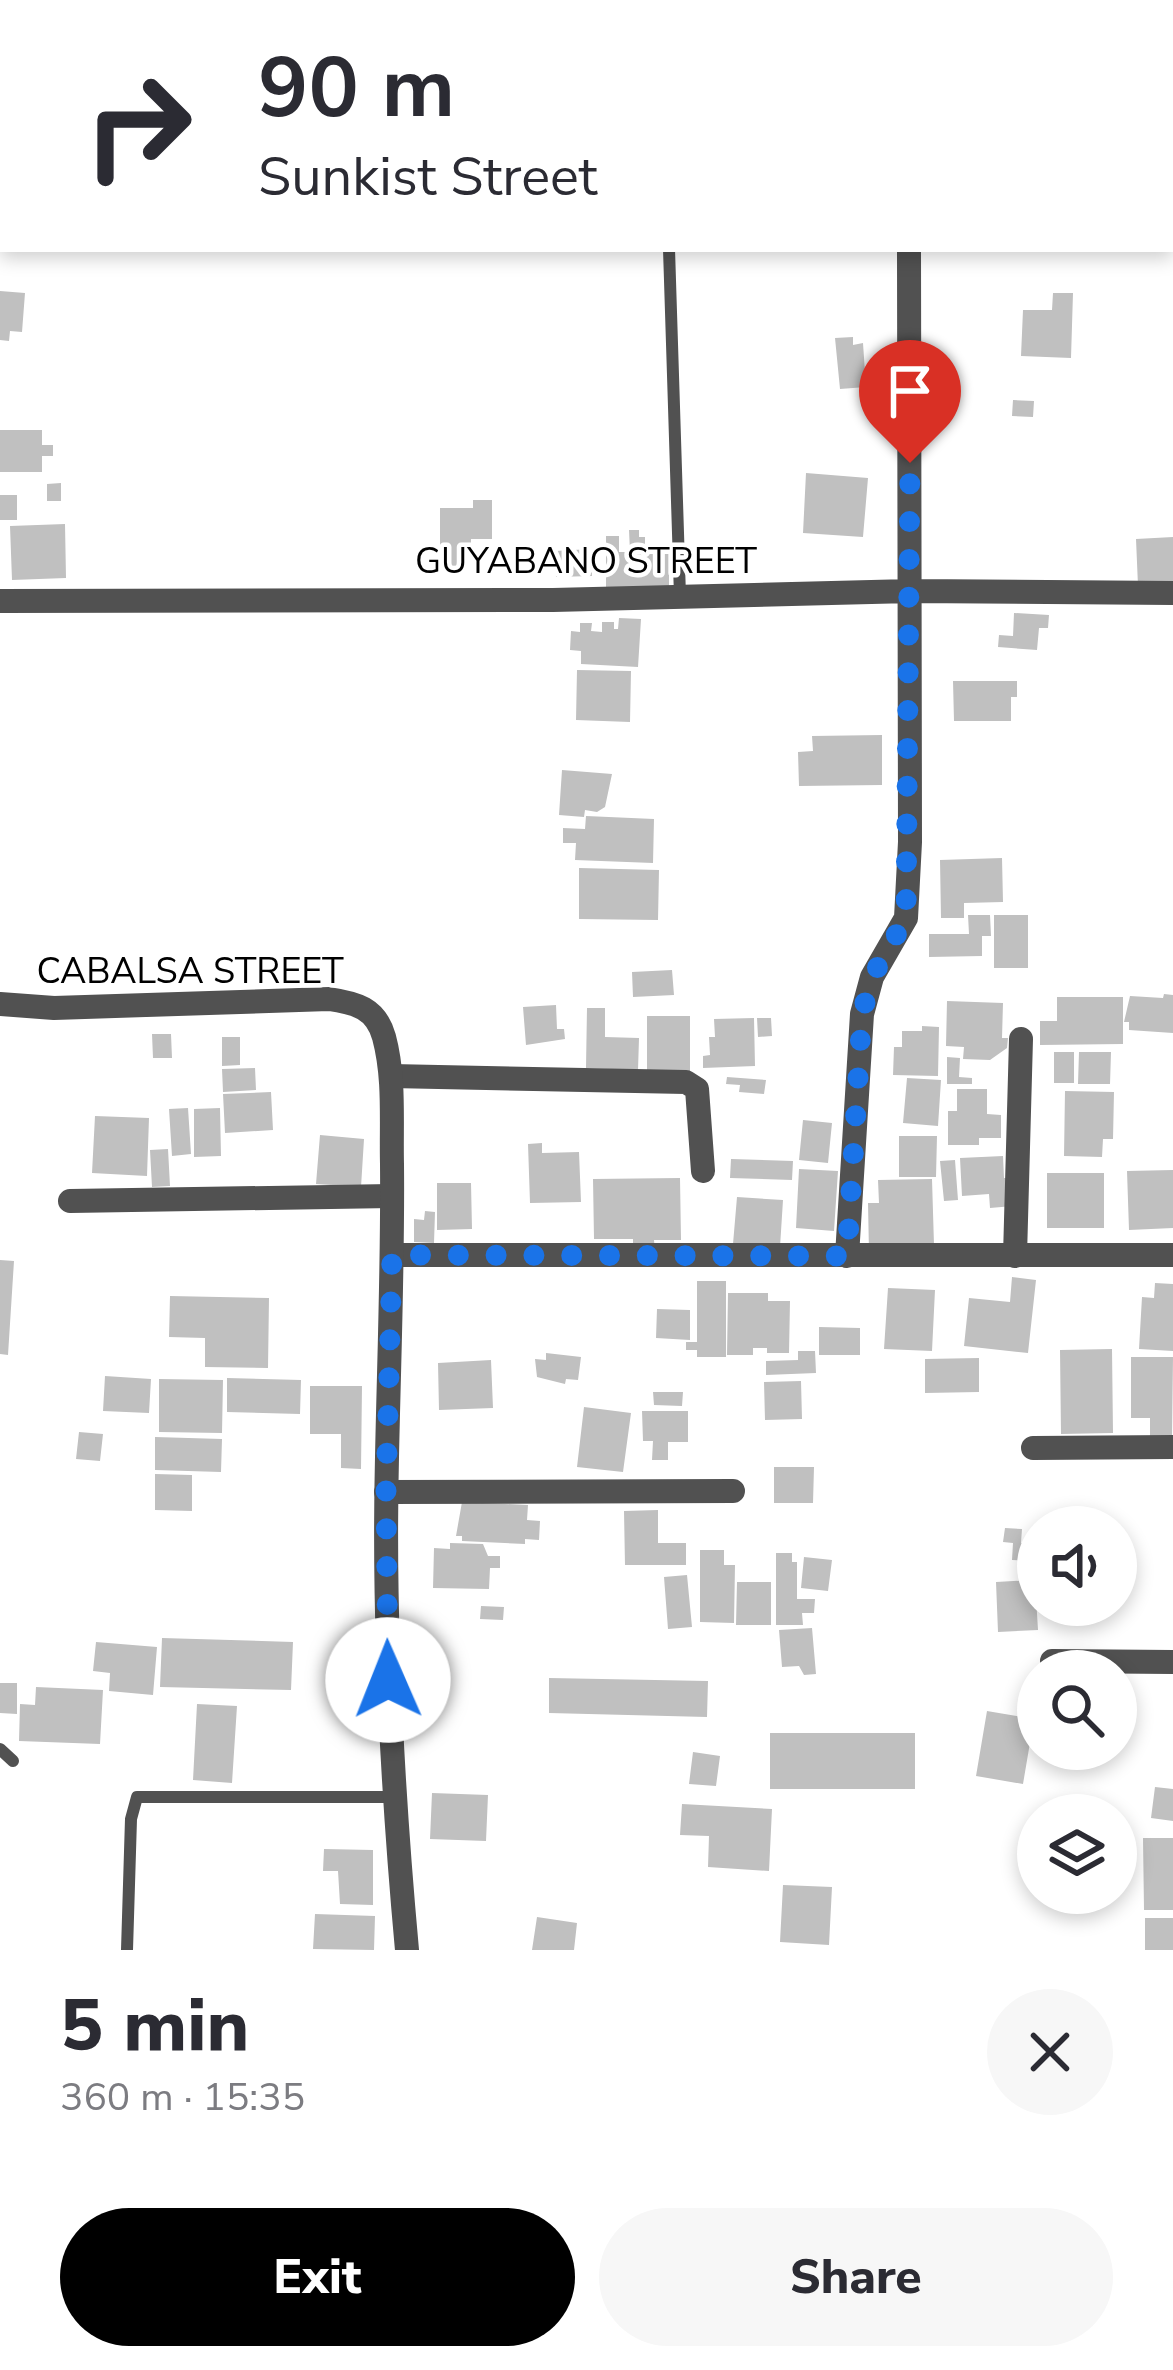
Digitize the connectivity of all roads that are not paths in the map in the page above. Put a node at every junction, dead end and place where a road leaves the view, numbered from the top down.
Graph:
1 (669, 252) edge
2 (909, 252) edge
3 (911, 591) junction
4 (1173, 593) edge
5 (680, 597) junction
6 (0, 601) edge
7 (0, 1004) edge
8 (1021, 1039) dead end
9 (391, 1076) junction
10 (703, 1171) dead end
11 (392, 1196) junction
12 (70, 1201) dead end
13 (392, 1255) junction
14 (1173, 1255) edge
15 (847, 1256) junction
16 (1015, 1256) junction
17 (1173, 1447) edge
18 (1033, 1448) dead end
19 (733, 1491) dead end
20 (386, 1492) junction
21 (1137, 1662) edge
22 (1173, 1662) edge
23 (0, 1750) edge
24 (13, 1761) dead end
25 (393, 1797) junction
26 (127, 1950) edge
27 (407, 1950) edge

1 - 5 lane
2 - 3 street
3 - 4 street, GUYABANO STREET
3 - 5 street, GUYABANO STREET
3 - 15 street
5 - 6 street, GUYABANO STREET
7 - 9 street, CABALSA STREET
8 - 16 street
9 - 10 street
9 - 11 street, CABALSA STREET
11 - 12 street
11 - 13 street, CABALSA STREET
13 - 15 street
13 - 20 street, CABALSA STREET
14 - 16 street
15 - 16 street
17 - 18 street
19 - 20 street
20 - 25 street, CABALSA STREET
21 - 22 street
23 - 24 lane
25 - 26 lane
25 - 27 street, CABALSA STREET

